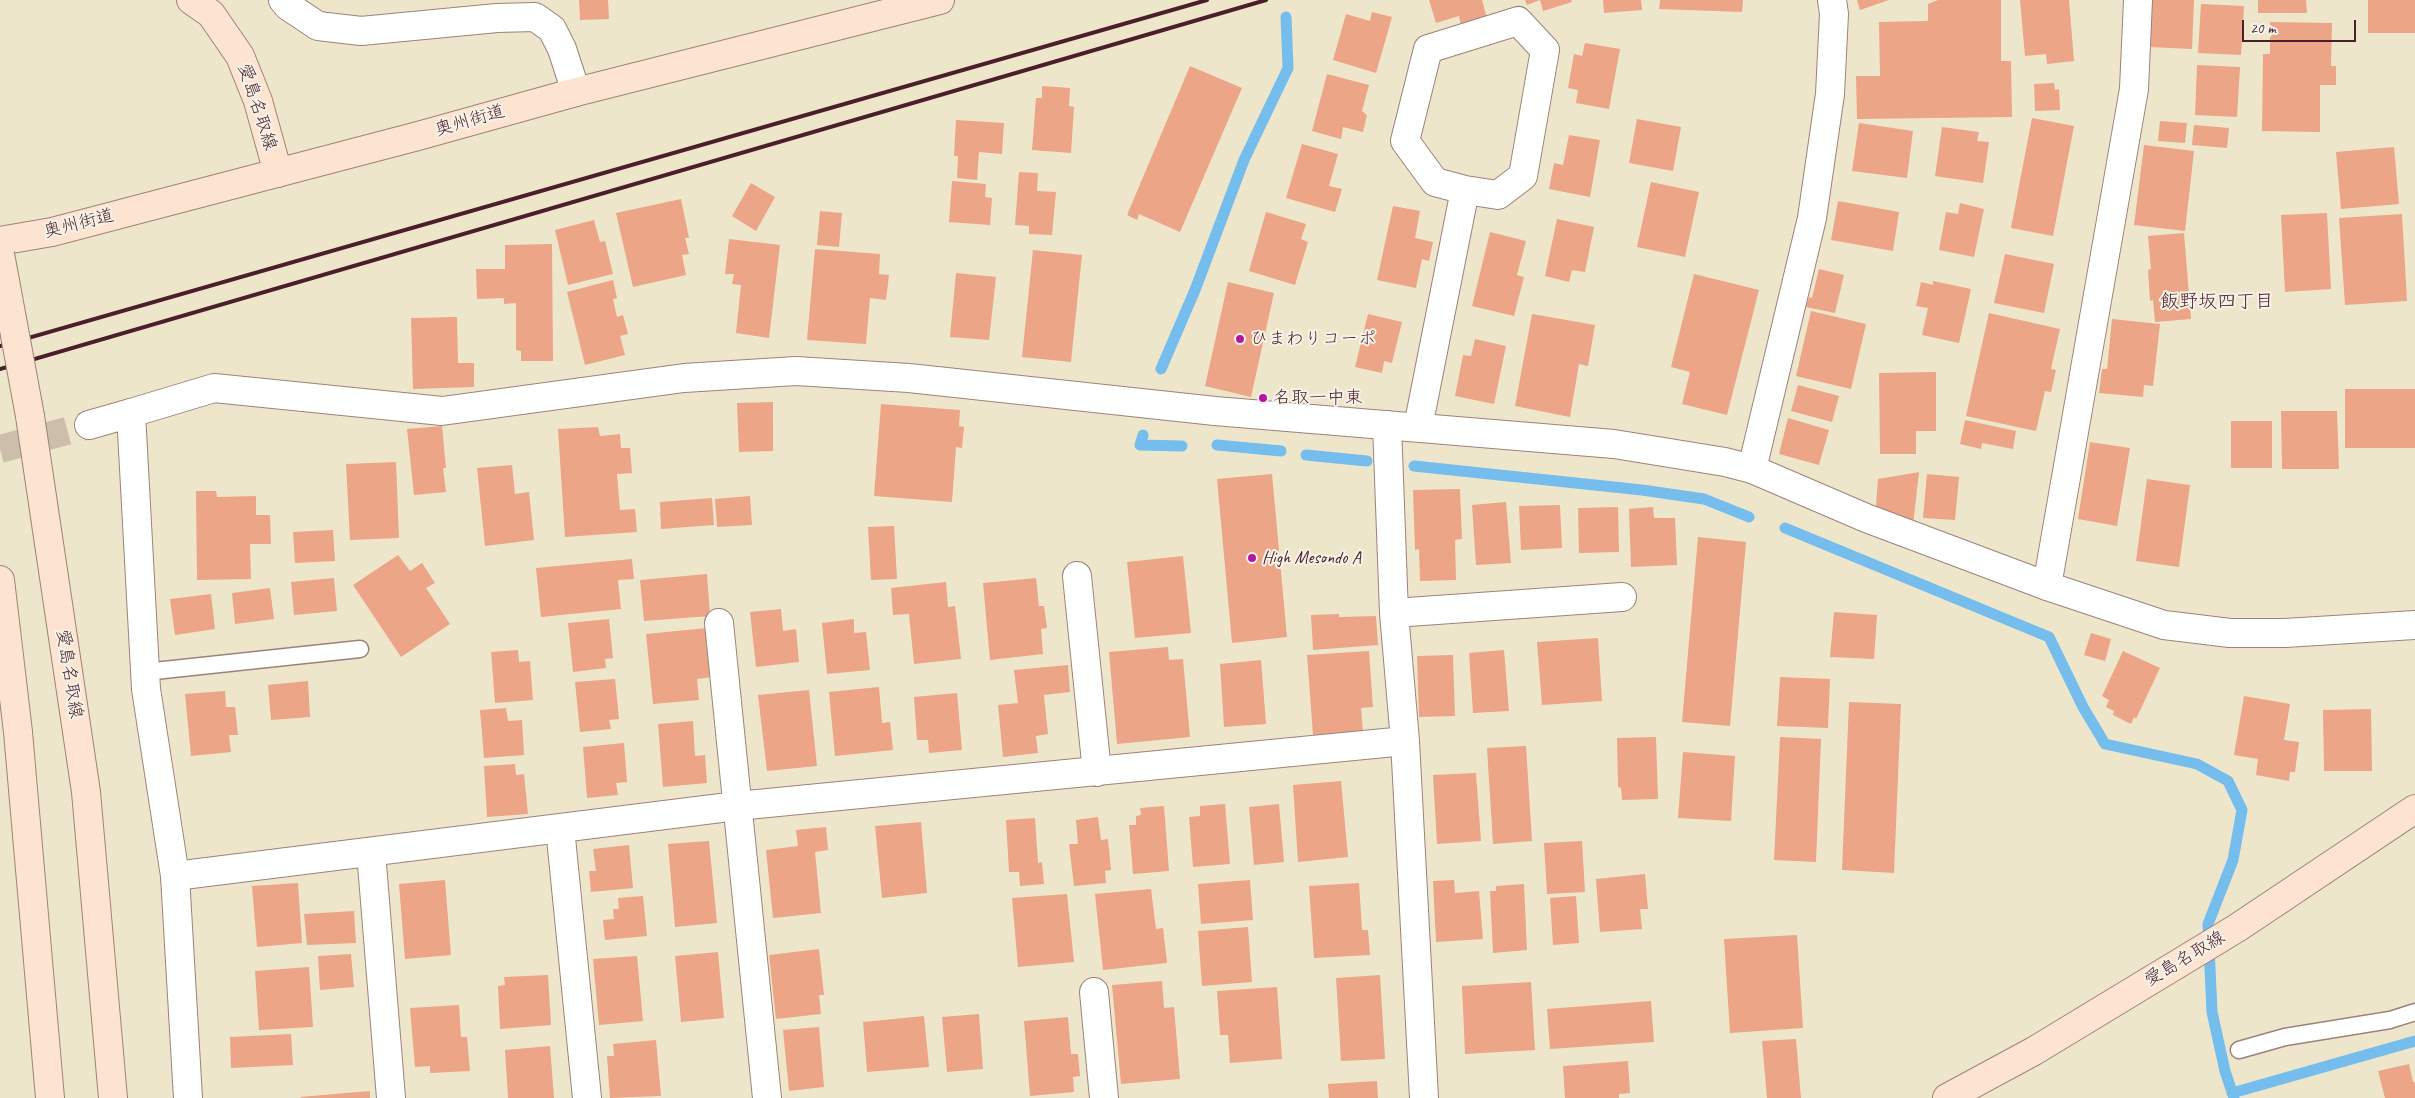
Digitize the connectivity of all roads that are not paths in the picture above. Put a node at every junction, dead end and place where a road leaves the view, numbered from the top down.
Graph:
1 (191, 0) edge
2 (283, 0) edge
3 (940, 0) edge
4 (1832, 0) edge
5 (2138, 0) edge
6 (901, 5) edge
7 (457, 11) edge
8 (576, 92) junction
9 (278, 173) junction
10 (1465, 190) junction
11 (0, 241) edge
12 (0, 254) edge
13 (132, 413) junction
14 (89, 425) tunnel mouth
15 (1387, 425) junction
16 (1418, 427) junction
17 (1752, 469) junction
18 (1077, 576) dead end
19 (0, 580) edge
20 (2047, 586) junction
21 (1622, 597) dead end
22 (1394, 613) junction
23 (719, 623) dead end
24 (2415, 625) edge
25 (360, 649) dead end
26 (145, 672) junction
27 (1405, 741) junction
28 (1097, 772) junction
29 (737, 806) junction
30 (2415, 808) edge
31 (560, 828) junction
32 (370, 852) junction
33 (175, 876) junction
34 (1094, 992) dead end
35 (2415, 1012) edge
36 (2239, 1050) dead end
37 (50, 1098) edge
38 (113, 1098) edge
39 (188, 1098) edge
40 (391, 1098) edge
41 (587, 1098) edge
42 (766, 1098) edge
43 (1104, 1098) edge
44 (1424, 1098) edge
45 (1947, 1098) edge

1 - 9 main road, 愛島名取線
2 - 7 street
3 - 6 main road, 奥州街道
4 - 17 street
5 - 20 street
6 - 8 main road, 奥州街道
7 - 8 street
8 - 9 main road, 奥州街道
9 - 11 main road, 奥州街道
10 - 10 street
10 - 16 street
12 - 38 main road, 愛島名取線, bridge
13 - 14 street
13 - 15 street
13 - 26 street
15 - 16 street
15 - 22 street
16 - 17 street
17 - 20 street
18 - 28 street
19 - 37 main road
20 - 24 street
21 - 22 street
22 - 27 street
23 - 29 street
25 - 26 lane
26 - 33 street
27 - 28 street
27 - 44 street
28 - 29 street
29 - 31 street
29 - 42 street
30 - 45 main road, 愛島名取線
31 - 32 street
31 - 41 street
32 - 33 street
32 - 40 street
33 - 39 street
34 - 43 street
35 - 36 lane

